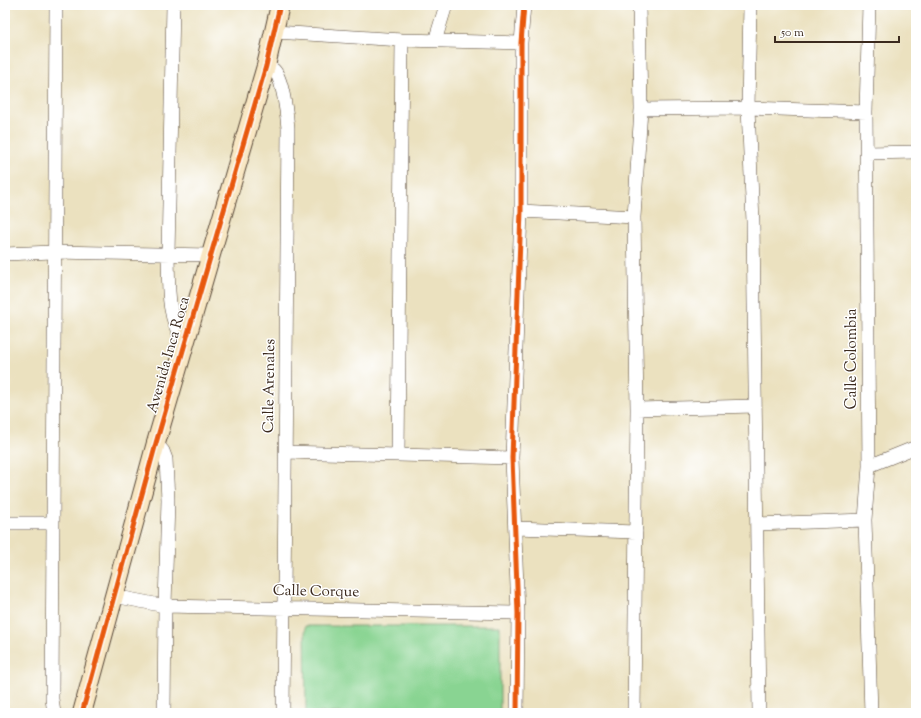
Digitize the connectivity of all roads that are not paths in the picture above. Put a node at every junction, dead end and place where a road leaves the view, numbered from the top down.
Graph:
1 (56, 5) edge
2 (173, 5) edge
3 (280, 5) edge
4 (446, 5) edge
5 (524, 5) edge
6 (639, 5) edge
7 (750, 5) edge
8 (869, 5) edge
9 (275, 32) junction
10 (402, 40) junction
11 (435, 41) junction
12 (521, 43) junction
13 (266, 66) junction
14 (748, 108) junction
15 (641, 109) junction
16 (866, 112) junction
17 (916, 152) edge
18 (867, 153) junction
19 (521, 211) junction
20 (634, 216) junction
21 (53, 252) junction
22 (5, 254) edge
23 (168, 254) junction
24 (210, 255) junction
25 (184, 342) junction
26 (755, 406) junction
27 (637, 409) junction
28 (156, 443) junction
29 (916, 447) edge
30 (285, 452) junction
31 (398, 455) junction
32 (512, 458) junction
33 (869, 466) junction
34 (865, 520) junction
35 (5, 523) edge
36 (52, 523) junction
37 (757, 524) junction
38 (515, 528) junction
39 (636, 532) junction
40 (114, 596) junction
41 (165, 606) junction
42 (283, 608) junction
43 (518, 613) junction
44 (54, 713) edge
45 (82, 713) edge
46 (164, 713) edge
47 (283, 713) edge
48 (517, 713) edge
49 (634, 713) edge
50 (758, 713) edge
51 (871, 713) edge

1 - 21 street
2 - 23 street
3 - 9 street, Avenida Inca Roca
4 - 11 street
5 - 12 street
6 - 15 street
7 - 14 street
8 - 16 street, Calle Colombia
9 - 10 street
9 - 13 street, Avenida Inca Roca
10 - 11 street
10 - 31 street
11 - 12 street
12 - 19 street
13 - 24 street, Avenida Inca Roca
13 - 30 street, Calle Arenales
14 - 15 street
14 - 16 street
14 - 26 street
15 - 20 street
16 - 18 street, Calle Colombia
17 - 18 street
18 - 33 street, Calle Colombia
19 - 20 street
19 - 32 street
20 - 27 street
21 - 22 street
21 - 23 street
21 - 36 street
23 - 24 street
23 - 25 street
24 - 25 street, Avenida Inca Roca
25 - 28 street, Avenida Inca Roca
26 - 27 street
26 - 37 street
27 - 39 street
28 - 40 street, Avenida Inca Roca
28 - 41 street
29 - 33 street
30 - 31 street
30 - 42 street, Calle Arenales
31 - 32 street
32 - 38 street
33 - 34 street, Calle Colombia
34 - 37 street
34 - 51 street, Calle Colombia
35 - 36 street
36 - 44 street
37 - 50 street
38 - 39 street
38 - 43 street
39 - 49 street
40 - 41 street, Calle Corque
40 - 45 street, Avenida Inca Roca
41 - 42 street, Calle Corque
41 - 46 street
42 - 43 street, Calle Corque
42 - 47 street, Calle Arenales
43 - 48 street

